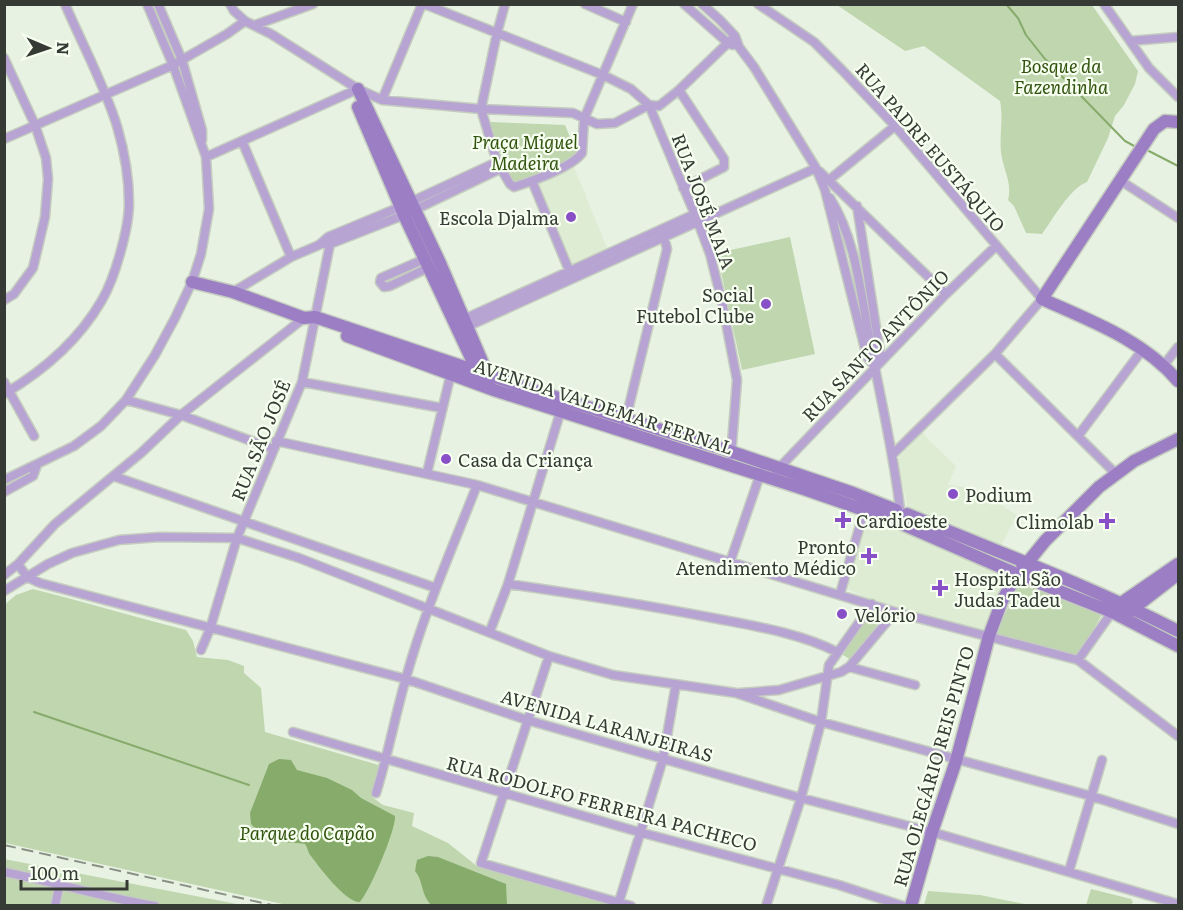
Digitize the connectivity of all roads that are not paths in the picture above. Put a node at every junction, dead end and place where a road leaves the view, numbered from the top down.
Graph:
1 (64, 4) edge
2 (147, 4) edge
3 (158, 4) edge
4 (230, 4) edge
5 (314, 4) edge
6 (423, 4) edge
7 (505, 4) edge
8 (585, 4) edge
9 (633, 4) edge
10 (684, 4) edge
11 (702, 4) edge
12 (758, 4) edge
13 (1104, 4) edge
14 (283, 17) junction
15 (245, 21) junction
16 (626, 22) junction
17 (255, 26) junction
18 (497, 33) junction
19 (271, 34) junction
20 (735, 36) junction
21 (1179, 37) edge
22 (1130, 41) junction
23 (729, 44) junction
24 (739, 47) junction
25 (4, 58) edge
26 (178, 62) junction
27 (603, 75) junction
28 (358, 89) junction
29 (679, 90) junction
30 (104, 93) junction
31 (1179, 97) edge
32 (382, 100) junction
33 (649, 105) junction
34 (481, 109) junction
35 (584, 119) junction
36 (1179, 122) edge
37 (35, 125) junction
38 (895, 126) junction
39 (4, 139) edge
40 (242, 141) junction
41 (206, 157) junction
42 (498, 166) junction
43 (816, 168) junction
44 (829, 180) junction
45 (532, 181) junction
46 (1121, 181) junction
47 (683, 188) junction
48 (825, 190) junction
49 (857, 206) junction
50 (407, 208) junction
51 (696, 218) junction
52 (1179, 218) edge
53 (663, 233) junction
54 (329, 241) junction
55 (996, 246) junction
56 (852, 254) junction
57 (291, 257) junction
58 (432, 261) junction
59 (572, 275) junction
60 (866, 275) junction
61 (192, 282) junction
62 (232, 292) junction
63 (946, 294) junction
64 (1042, 299) junction
65 (4, 300) edge
66 (310, 319) junction
67 (461, 325) junction
68 (1179, 347) edge
69 (1143, 349) junction
70 (995, 354) junction
71 (1164, 365) junction
72 (876, 368) junction
73 (452, 369) junction
74 (486, 380) junction
75 (1179, 381) edge
76 (4, 382) edge
77 (302, 382) junction
78 (7, 392) edge
79 (126, 400) junction
80 (563, 405) junction
81 (442, 408) junction
82 (181, 415) junction
83 (625, 425) junction
84 (34, 436) dead end
85 (1078, 436) junction
86 (1179, 439) edge
87 (275, 445) junction
88 (702, 450) junction
89 (732, 452) junction
90 (892, 455) junction
91 (37, 465) junction
92 (728, 465) junction
93 (762, 469) junction
94 (427, 474) junction
95 (777, 474) junction
96 (1116, 474) junction
97 (113, 476) junction
98 (4, 480) edge
99 (477, 485) junction
100 (4, 492) edge
101 (532, 502) junction
102 (866, 505) junction
103 (899, 515) junction
104 (244, 521) junction
105 (237, 538) junction
106 (997, 557) junction
107 (730, 562) junction
108 (1028, 562) junction
109 (18, 564) junction
110 (1179, 564) edge
111 (1179, 573) edge
112 (4, 575) edge
113 (1021, 575) junction
114 (1061, 576) junction
115 (27, 577) junction
116 (1165, 578) junction
117 (508, 584) junction
118 (436, 588) junction
119 (1056, 589) junction
120 (4, 591) edge
121 (840, 594) junction
122 (1085, 594) junction
123 (872, 604) junction
124 (1133, 608) junction
125 (429, 609) junction
126 (1119, 610) junction
127 (895, 612) junction
128 (1156, 627) junction
129 (210, 629) junction
130 (490, 631) junction
131 (1179, 631) edge
132 (989, 636) junction
133 (1179, 646) edge
134 (201, 650) dead end
135 (837, 652) junction
136 (549, 656) junction
137 (1078, 660) junction
138 (849, 667) junction
139 (828, 675) junction
140 (406, 678) junction
141 (676, 684) junction
142 (915, 685) dead end
143 (736, 693) junction
144 (527, 720) junction
145 (821, 722) junction
146 (292, 732) dead end
147 (1179, 736) edge
148 (663, 759) junction
149 (387, 760) junction
150 (1102, 760) dead end
151 (956, 761) junction
152 (376, 793) dead end
153 (504, 793) junction
154 (1091, 796) junction
155 (801, 798) junction
156 (1179, 824) edge
157 (639, 832) junction
158 (932, 832) junction
159 (778, 868) junction
160 (1069, 871) junction
161 (4, 872) edge
162 (60, 883) junction
163 (122, 903) edge
164 (618, 904) edge
165 (1179, 904) edge
166 (55, 906) edge
167 (155, 906) edge
168 (631, 906) edge
169 (766, 906) edge
170 (903, 906) edge
171 (911, 906) edge

1 - 30 street
2 - 26 street
3 - 26 street
4 - 15 street
5 - 14 street
6 - 18 street
6 - 32 street
7 - 18 street
8 - 16 street
9 - 16 street
10 - 23 street
11 - 20 street
12 - 38 street, RUA PADRE EUSTÁQUIO
13 - 22 street
14 - 17 street
14 - 19 street
15 - 17 street
15 - 26 street
16 - 27 street
17 - 19 street
18 - 27 street
18 - 34 street
19 - 28 street
20 - 23 street
20 - 24 street
21 - 22 street
22 - 31 street
23 - 24 street
23 - 29 street
24 - 43 street
25 - 37 street
26 - 30 street
26 - 41 street
27 - 33 street
27 - 35 street
28 - 32 street
28 - 40 street
28 - 50 street
29 - 33 street
29 - 47 street
30 - 37 street
30 - 78 street
32 - 34 street
33 - 35 street
33 - 47 street, RUA JOSÉ MAIA
34 - 35 street
34 - 42 street
35 - 45 street
36 - 46 street
37 - 39 street
37 - 65 street
38 - 44 street
38 - 55 street, RUA PADRE EUSTÁQUIO
40 - 41 street
40 - 57 street
41 - 61 street
42 - 45 street
42 - 50 street
43 - 44 street
43 - 48 street
43 - 51 street
44 - 49 street
45 - 59 street
46 - 52 street
46 - 64 street
47 - 51 street, RUA JOSÉ MAIA
48 - 56 street
48 - 72 street
49 - 60 street
49 - 63 street
50 - 54 street
50 - 58 street
51 - 53 street
51 - 89 street, RUA JOSÉ MAIA
53 - 59 street
53 - 83 street
54 - 57 street
54 - 66 street, RUA SÃO JOSÉ
55 - 63 street, RUA SANTO ANTÔNIO
55 - 64 street, RUA PADRE EUSTÁQUIO
56 - 60 street
56 - 72 street
57 - 62 street
58 - 58 street
58 - 67 street
59 - 67 street
60 - 72 street
61 - 62 street, AVENIDA VALDEMAR FERNAL
61 - 79 street
62 - 66 street, AVENIDA VALDEMAR FERNAL
63 - 72 street, RUA SANTO ANTÔNIO
64 - 69 street
64 - 70 street
66 - 73 street, AVENIDA VALDEMAR FERNAL
66 - 77 street, RUA SÃO JOSÉ
66 - 82 street
67 - 74 street
68 - 71 street
69 - 71 street
69 - 85 street
70 - 85 street
70 - 90 street
71 - 75 street
72 - 90 street
72 - 95 street, RUA SANTO ANTÔNIO
73 - 74 street, AVENIDA VALDEMAR FERNAL
73 - 81 street
74 - 80 street, AVENIDA VALDEMAR FERNAL
76 - 78 street
77 - 81 street
77 - 87 street, RUA SÃO JOSÉ
78 - 84 street
79 - 82 street
79 - 91 street
80 - 83 street, AVENIDA VALDEMAR FERNAL
80 - 101 street
81 - 94 street
82 - 87 street
82 - 97 street
83 - 88 street, AVENIDA VALDEMAR FERNAL
85 - 96 street
86 - 96 street
87 - 94 street
87 - 104 street, RUA SÃO JOSÉ
88 - 89 street, AVENIDA VALDEMAR FERNAL
88 - 92 street, AVENIDA VALDEMAR FERNAL
89 - 92 street, RUA JOSÉ MAIA
89 - 93 street, AVENIDA VALDEMAR FERNAL
90 - 103 street
91 - 98 street
91 - 100 street
92 - 93 street, AVENIDA VALDEMAR FERNAL
93 - 95 street, AVENIDA VALDEMAR FERNAL
93 - 107 street
94 - 99 street
95 - 102 street, AVENIDA VALDEMAR FERNAL
96 - 108 street
97 - 104 street
97 - 109 street
99 - 101 street
99 - 118 street
101 - 107 street
101 - 117 street
102 - 103 street, AVENIDA VALDEMAR FERNAL
102 - 121 street
103 - 106 street, AVENIDA VALDEMAR FERNAL
104 - 105 street, RUA SÃO JOSÉ
104 - 118 street
105 - 115 street
105 - 125 street
105 - 129 street, RUA SÃO JOSÉ
106 - 108 street
106 - 113 street
107 - 121 street
108 - 113 street, RUA OLEGÁRIO REIS PINTO
108 - 114 street
109 - 112 street
109 - 115 street
110 - 116 street
111 - 116 street
113 - 119 street
113 - 132 street, RUA OLEGÁRIO REIS PINTO
114 - 119 street
114 - 122 street
115 - 120 street
115 - 129 street, AVENIDA LARANJEIRAS
116 - 124 street
116 - 126 street
117 - 130 street
117 - 135 street
118 - 125 street
119 - 122 street
121 - 123 street
122 - 126 street
123 - 127 street
123 - 135 street
124 - 126 street
124 - 128 street
125 - 130 street
125 - 140 street
126 - 128 street
126 - 137 street
127 - 132 street
127 - 138 street
128 - 131 street
128 - 133 street
129 - 134 street, RUA SÃO JOSÉ
129 - 140 street, AVENIDA LARANJEIRAS
130 - 136 street
132 - 137 street
132 - 151 street, RUA OLEGÁRIO REIS PINTO
135 - 139 street
136 - 141 street
136 - 144 street
137 - 147 street
138 - 139 street
138 - 142 street
139 - 143 street
139 - 145 street
140 - 144 street, AVENIDA LARANJEIRAS
140 - 149 street
141 - 143 street
141 - 148 street
143 - 145 street
144 - 148 street, AVENIDA LARANJEIRAS
144 - 153 street
145 - 151 street
145 - 155 street
146 - 149 street, RUA RODOLFO FERREIRA PACHECO
148 - 155 street, AVENIDA LARANJEIRAS
148 - 157 street
149 - 152 street
149 - 153 street, RUA RODOLFO FERREIRA PACHECO
150 - 154 street
151 - 154 street
151 - 158 street, RUA OLEGÁRIO REIS PINTO
153 - 157 street, RUA RODOLFO FERREIRA PACHECO
153 - 164 street
154 - 156 street
154 - 160 street
155 - 158 street, AVENIDA LARANJEIRAS
155 - 159 street
157 - 159 street, RUA RODOLFO FERREIRA PACHECO
157 - 164 street
158 - 160 street, AVENIDA LARANJEIRAS
158 - 171 street, RUA OLEGÁRIO REIS PINTO
159 - 169 street
159 - 170 street, RUA RODOLFO FERREIRA PACHECO
160 - 165 street, AVENIDA LARANJEIRAS
161 - 162 street
162 - 163 street
162 - 166 street
163 - 167 street
164 - 168 street

